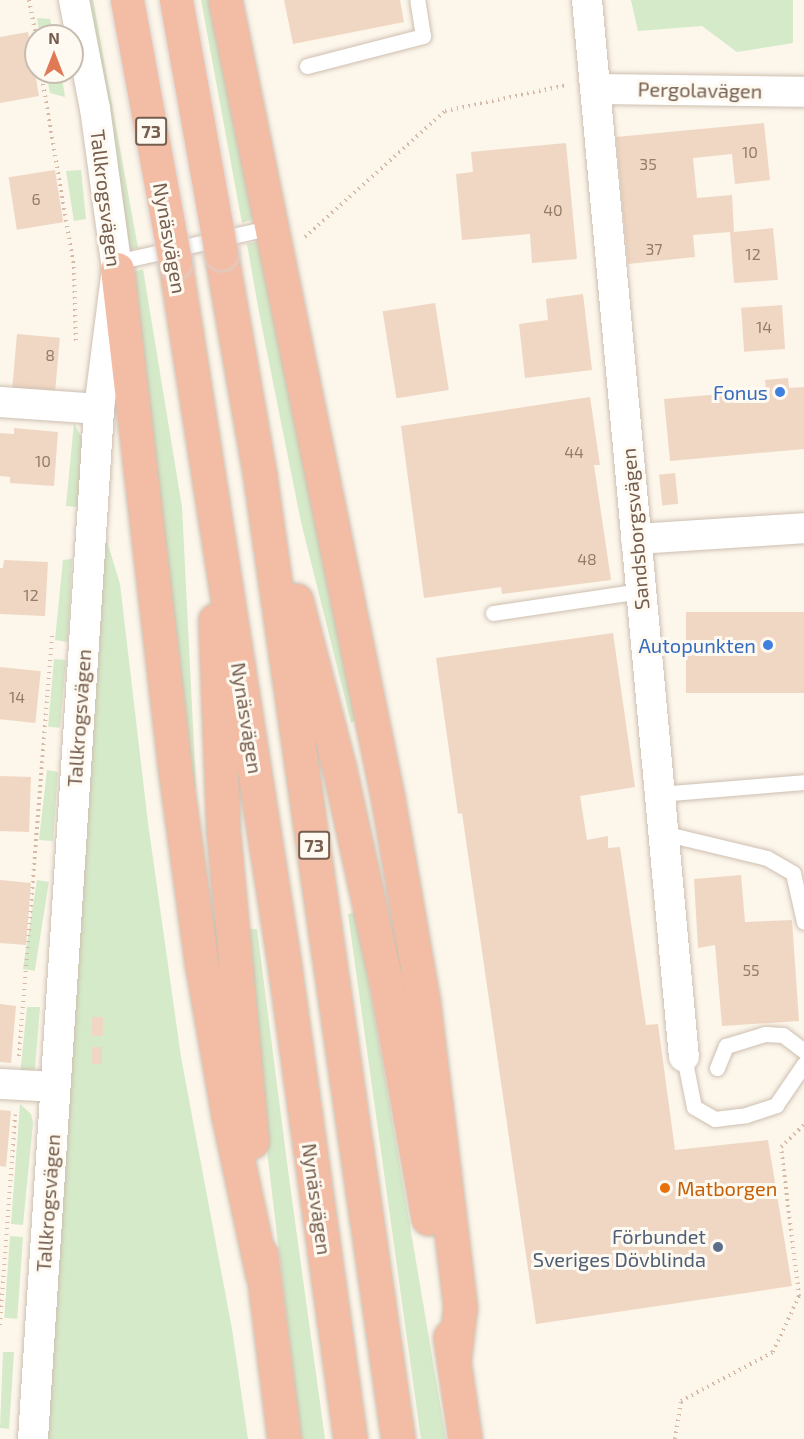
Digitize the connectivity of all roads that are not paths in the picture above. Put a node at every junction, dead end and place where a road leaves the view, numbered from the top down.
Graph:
1 (74, 0) edge
2 (127, 0) edge
3 (176, 0) edge
4 (225, 0) edge
5 (417, 0) edge
6 (587, 0) edge
7 (307, 66) dead end
8 (596, 89) junction
9 (804, 92) edge
10 (273, 227) junction
11 (116, 265) junction
12 (0, 402) edge
13 (99, 409) junction
14 (260, 477) junction
15 (215, 507) junction
16 (804, 528) edge
17 (636, 539) junction
18 (641, 591) junction
19 (493, 613) dead end
20 (804, 782) edge
21 (659, 794) junction
22 (663, 833) junction
23 (804, 922) edge
24 (804, 1051) edge
25 (684, 1057) joint
26 (804, 1064) edge
27 (717, 1068) dead end
28 (8, 1084) edge
29 (55, 1087) junction
30 (262, 1274) junction
31 (454, 1359) junction
32 (33, 1439) edge
33 (284, 1439) edge
34 (350, 1439) edge
35 (398, 1439) edge
36 (465, 1439) edge

1 - 11 street, Tallkrogsvägen
2 - 15 highway, Nynäsvägen / 73, bridge
3 - 14 highway, 73, bridge
4 - 10 highway
5 - 7 lane
6 - 8 street, Sandsborgsvägen
8 - 9 street, Pergolavägen
8 - 17 street, Sandsborgsvägen
10 - 11 lane
10 - 31 highway
11 - 13 street, Tallkrogsvägen
11 - 30 highway
12 - 13 street
13 - 29 street, Tallkrogsvägen
14 - 31 highway
14 - 35 highway, 73
15 - 30 highway
15 - 34 highway, Nynäsvägen / 73
16 - 17 street
17 - 18 street, Sandsborgsvägen
18 - 19 lane
18 - 21 street, Sandsborgsvägen
20 - 21 lane
21 - 22 street, Sandsborgsvägen
22 - 23 lane
22 - 25 street, Sandsborgsvägen
24 - 27 lane
25 - 26 lane
28 - 29 street
29 - 32 street, Tallkrogsvägen
30 - 33 highway
31 - 36 highway

